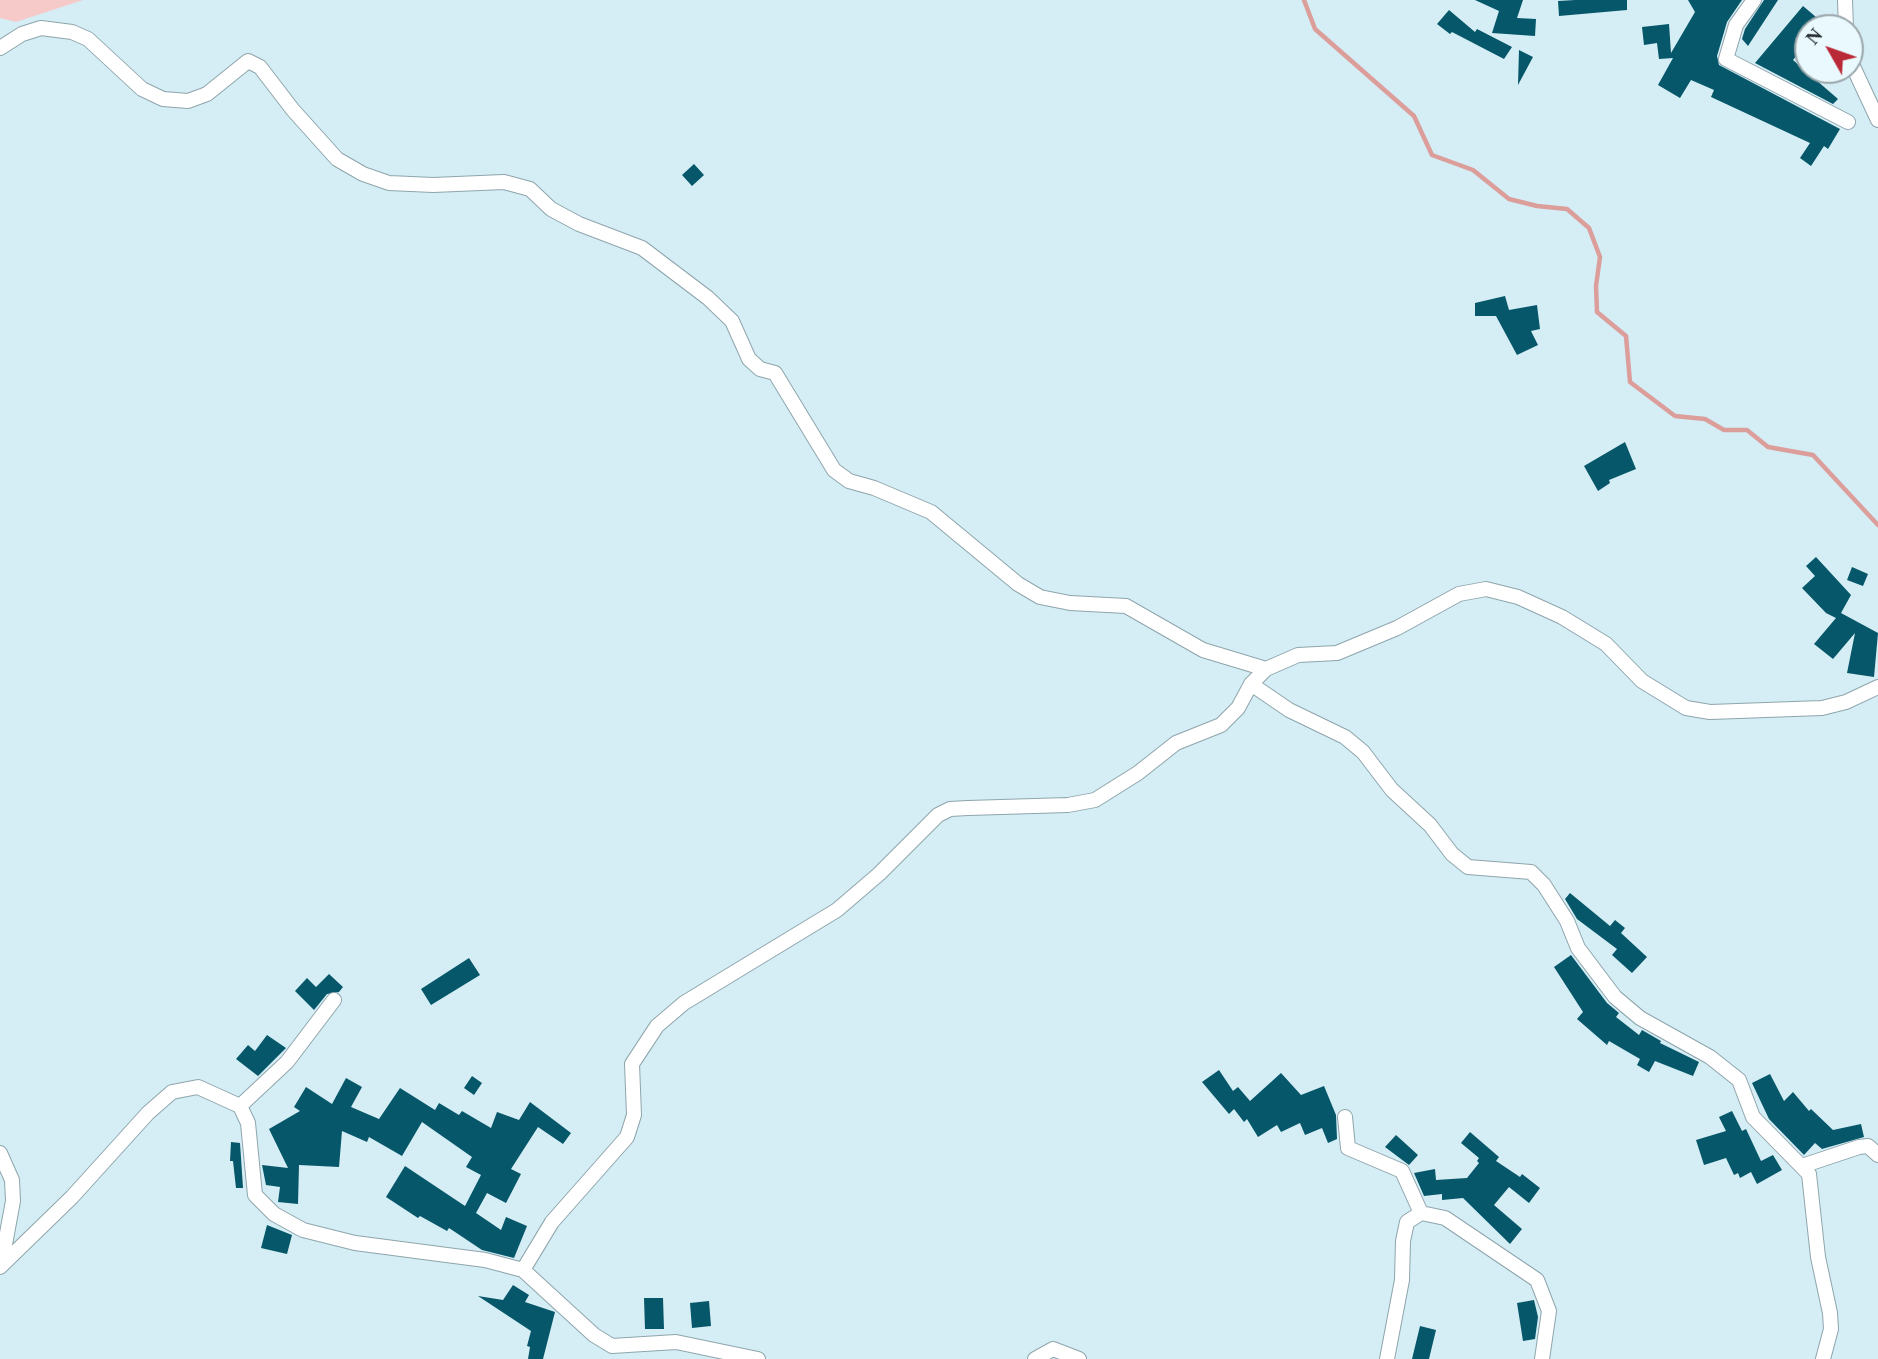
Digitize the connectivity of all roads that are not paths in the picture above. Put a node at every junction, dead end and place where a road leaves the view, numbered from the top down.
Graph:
1 (1754, 0) edge
2 (0, 48) edge
3 (1861, 84) edge
4 (1878, 120) edge
5 (1848, 122) dead end
6 (1266, 669) junction
7 (1251, 684) junction
8 (1878, 687) edge
9 (334, 1000) dead end
10 (240, 1106) junction
11 (1345, 1117) dead end
12 (0, 1153) edge
13 (1878, 1155) edge
14 (1802, 1166) junction
15 (1421, 1213) junction
16 (0, 1267) edge
17 (523, 1270) junction
18 (758, 1359) edge
19 (1035, 1359) edge
20 (1079, 1359) edge
21 (1387, 1359) edge
22 (1542, 1359) edge
23 (1823, 1359) edge

1 - 5 street
2 - 6 street
3 - 4 street
6 - 7 street
6 - 8 street
7 - 14 street
7 - 17 street
9 - 10 street
10 - 16 street
10 - 17 street
11 - 15 street
12 - 16 street
13 - 14 street
14 - 23 street
15 - 21 street
15 - 22 street
17 - 18 street
19 - 20 street

